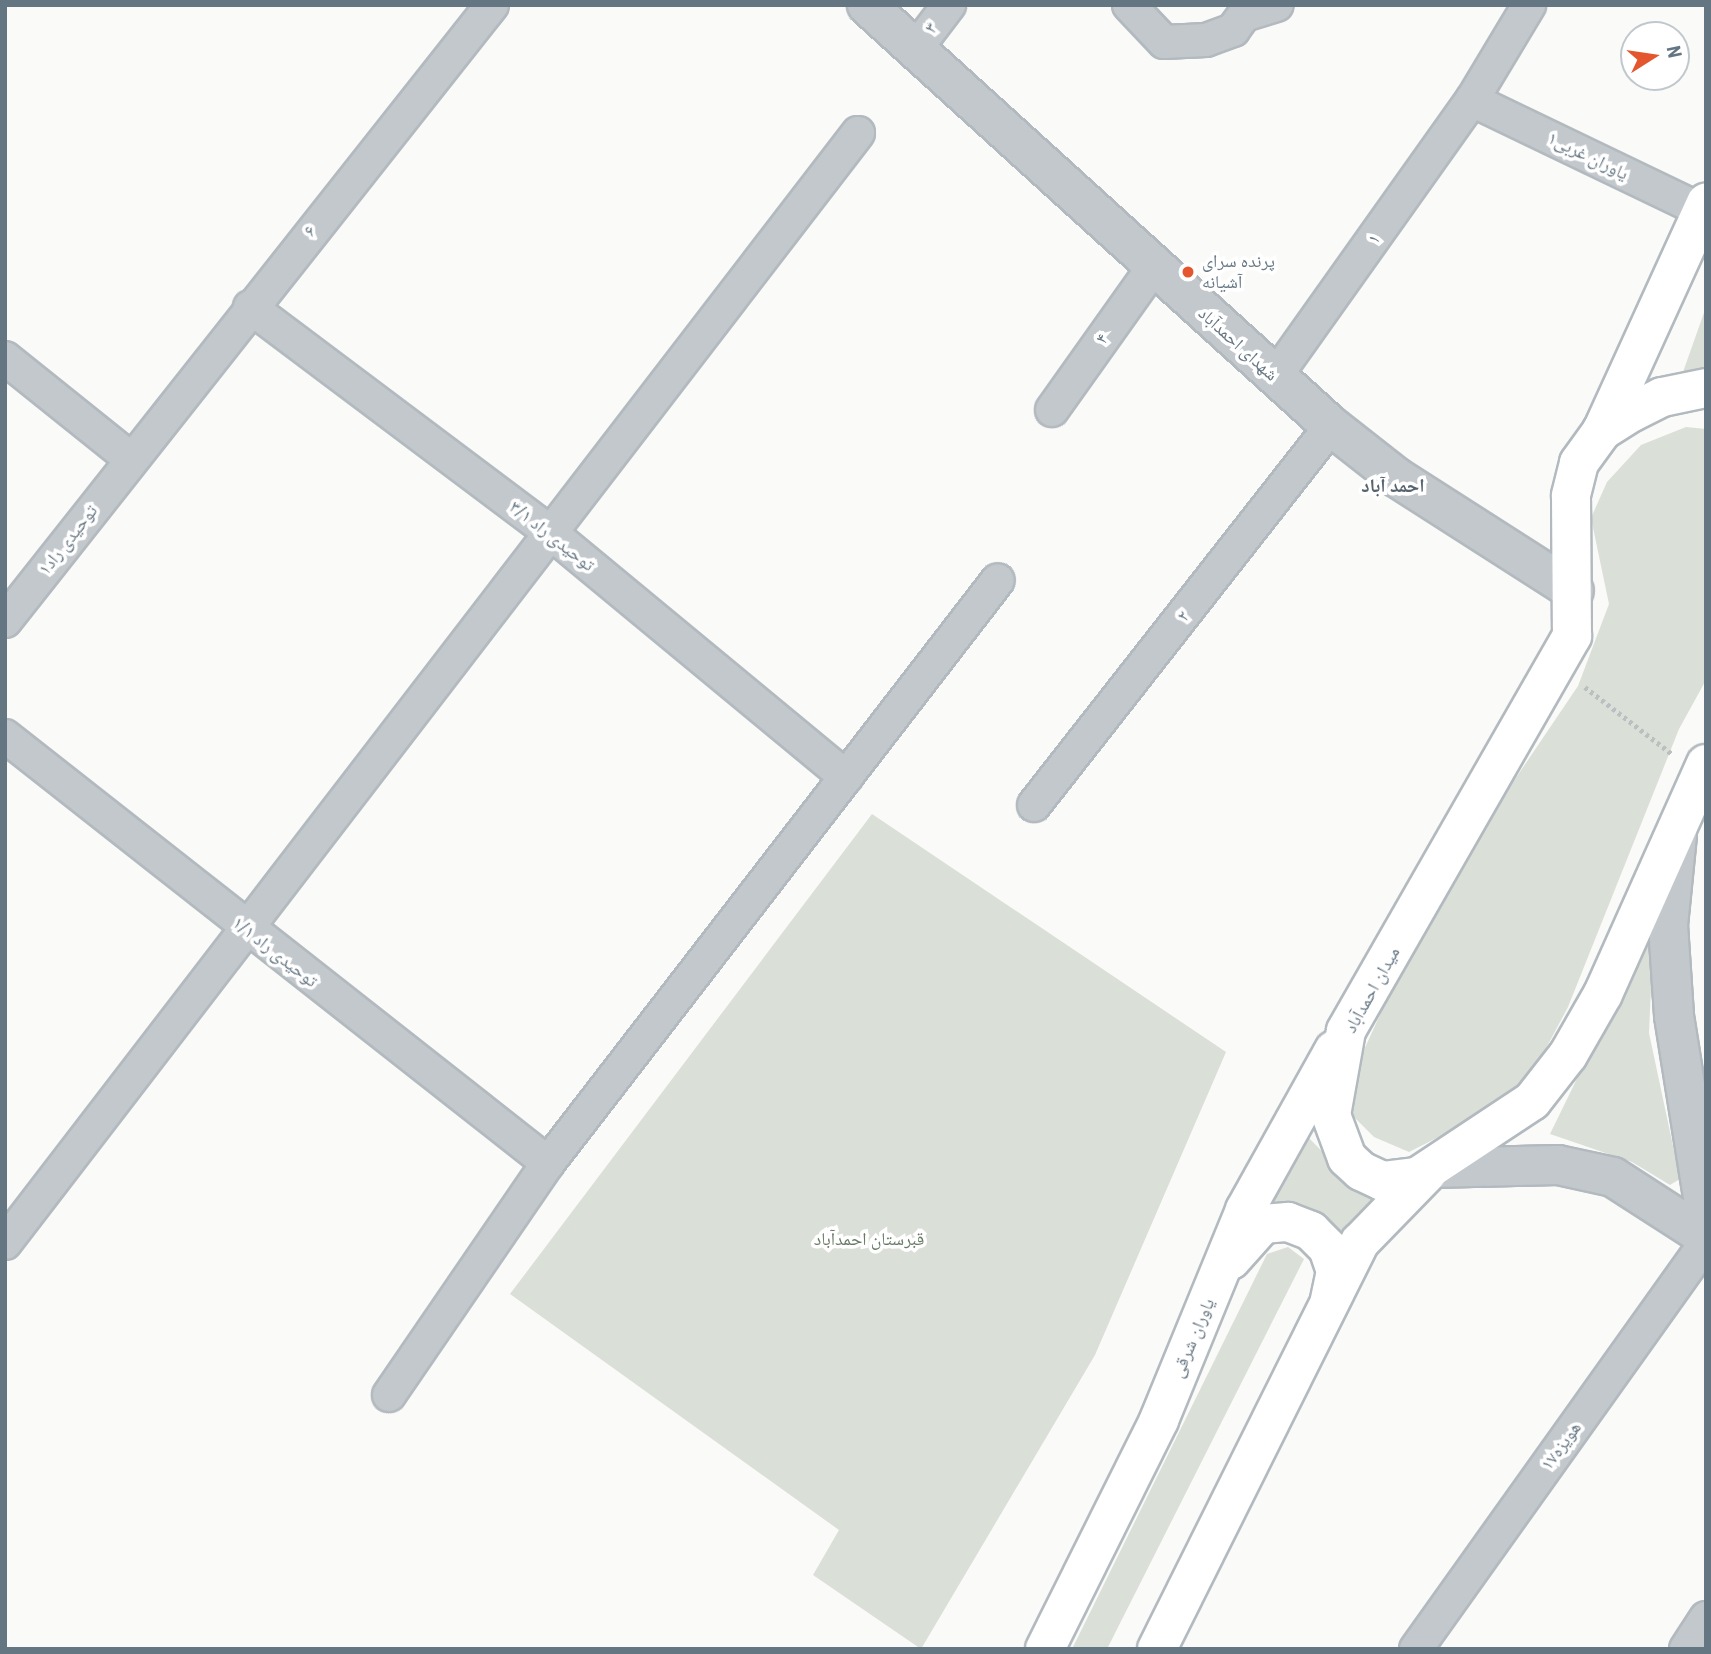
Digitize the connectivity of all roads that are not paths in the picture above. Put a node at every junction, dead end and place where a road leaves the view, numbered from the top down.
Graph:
1 (492, 5) edge
2 (867, 5) edge
3 (949, 5) edge
4 (1129, 5) edge
5 (1276, 5) edge
6 (1529, 5) edge
7 (914, 51) junction
8 (1472, 100) junction
9 (858, 133) dead end
10 (1705, 212) edge
11 (1153, 268) junction
12 (250, 307) junction
13 (5, 358) edge
14 (1275, 377) junction
15 (1706, 388) edge
16 (1052, 410) dead end
17 (1331, 426) junction
18 (1602, 431) junction
19 (131, 459) junction
20 (551, 533) junction
21 (998, 580) dead end
22 (1574, 591) junction
23 (5, 621) edge
24 (5, 736) edge
25 (1703, 770) edge
26 (846, 777) junction
27 (1034, 805) dead end
28 (1679, 819) junction
29 (248, 931) junction
30 (1346, 1031) junction
31 (548, 1163) junction
32 (1432, 1168) junction
33 (1706, 1215) edge
34 (1706, 1237) edge
35 (5, 1243) edge
36 (1706, 1243) edge
37 (1220, 1275) junction
38 (1323, 1317) junction
39 (389, 1395) dead end
40 (1706, 1618) edge
41 (1045, 1649) edge
42 (1157, 1649) edge
43 (1416, 1649) edge
44 (1686, 1649) edge

1 - 12 street, ۶
2 - 7 street, شهدای احمدآباد
3 - 7 street, ۳
4 - 5 street
6 - 8 street, ۱
7 - 11 street, شهدای احمدآباد
8 - 10 street, یاوران غربی۱
8 - 14 street, ۱
9 - 20 street
10 - 18 main road
11 - 14 street, شهدای احمدآباد
11 - 16 street, ۴
12 - 19 street, ۶
12 - 20 street, ۳/۱ توحیدی راد
13 - 19 street
14 - 17 street, شهدای احمدآباد
15 - 18 main road, میدان احمدآباد
17 - 22 street, شهدای احمدآباد
17 - 27 street, ۲
18 - 22 main road, میدان احمدآباد
19 - 23 street, توحیدی راد۱
20 - 26 street, ۳/۱ توحیدی راد
20 - 29 street
21 - 26 street
22 - 30 main road, میدان احمدآباد
24 - 29 street, ۱/۱ توحیدی راد
25 - 28 main road, میدان احمدآباد
26 - 31 street
28 - 32 main road, میدان احمدآباد
28 - 33 street
29 - 31 street, ۱/۱ توحیدی راد
29 - 35 street
30 - 32 main road, میدان احمدآباد
30 - 37 main road, یاوران شرقی
31 - 39 street
32 - 34 street
32 - 38 main road
36 - 43 street, هویزه۱۷
37 - 38 main road
37 - 41 main road, یاوران شرقی
38 - 42 main road
40 - 44 street

